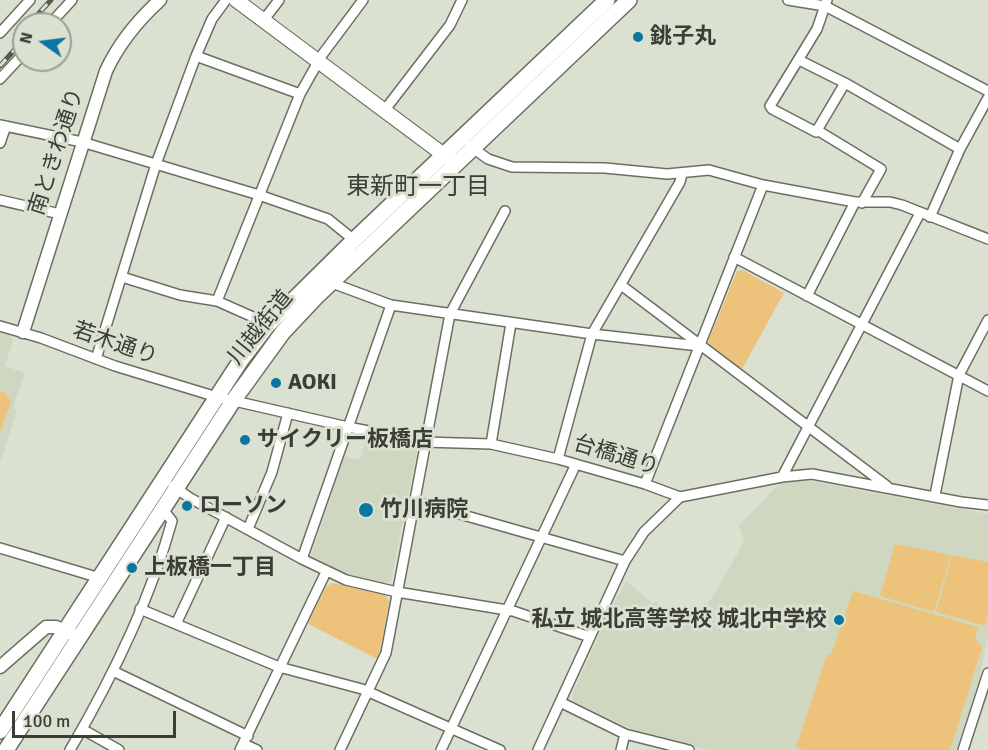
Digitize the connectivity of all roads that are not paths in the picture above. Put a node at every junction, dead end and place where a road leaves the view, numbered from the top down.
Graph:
1 (30, 0) edge
2 (72, 0) edge
3 (160, 0) edge
4 (226, 0) edge
5 (236, 0) edge
6 (279, 0) edge
7 (363, 0) edge
8 (462, 0) edge
9 (629, 0) edge
10 (788, 0) edge
11 (597, 3) edge
12 (826, 3) edge
13 (61, 12) edge
14 (263, 21) junction
15 (0, 33) edge
16 (196, 56) junction
17 (799, 60) junction
18 (318, 62) junction
19 (12, 66) edge
20 (0, 79) edge
21 (845, 83) junction
22 (988, 91) edge
23 (300, 94) junction
24 (988, 98) edge
25 (384, 111) junction
26 (3, 125) edge
27 (817, 130) junction
28 (460, 139) junction
29 (82, 142) junction
30 (0, 143) edge
31 (473, 148) junction
32 (960, 149) junction
33 (443, 154) junction
34 (156, 164) junction
35 (456, 164) junction
36 (682, 174) junction
37 (763, 185) junction
38 (259, 195) junction
39 (0, 200) edge
40 (858, 203) junction
41 (505, 211) dead end
42 (920, 213) junction
43 (60, 214) junction
44 (930, 217) junction
45 (988, 238) edge
46 (354, 240) junction
47 (734, 257) junction
48 (122, 277) junction
49 (332, 283) junction
50 (621, 285) junction
51 (807, 296) junction
52 (217, 301) junction
53 (391, 305) junction
54 (450, 314) junction
55 (988, 320) edge
56 (511, 322) junction
57 (861, 324) junction
58 (0, 326) edge
59 (267, 326) junction
60 (23, 332) junction
61 (592, 334) junction
62 (699, 346) junction
63 (96, 359) junction
64 (959, 375) junction
65 (988, 391) edge
66 (217, 397) junction
67 (233, 401) junction
68 (288, 413) junction
69 (808, 426) junction
70 (348, 427) junction
71 (425, 442) junction
72 (491, 444) junction
73 (558, 459) junction
74 (576, 464) junction
75 (782, 477) junction
76 (170, 484) junction
77 (645, 484) junction
78 (888, 487) junction
79 (935, 495) junction
80 (680, 497) junction
81 (414, 501) junction
82 (988, 505) edge
83 (162, 508) junction
84 (226, 517) junction
85 (248, 529) junction
86 (542, 536) junction
87 (0, 548) edge
88 (302, 559) junction
89 (625, 561) junction
90 (326, 572) junction
91 (100, 578) junction
92 (397, 592) junction
93 (140, 609) junction
94 (507, 609) junction
95 (176, 624) junction
96 (72, 634) junction
97 (590, 637) junction
98 (0, 667) edge
99 (279, 667) junction
100 (113, 671) junction
101 (988, 673) edge
102 (368, 692) junction
103 (986, 692) edge
104 (560, 702) junction
105 (82, 729) junction
106 (451, 729) junction
107 (0, 731) edge
108 (625, 734) junction
109 (244, 743) edge
110 (6, 750) edge
111 (70, 750) edge
112 (118, 750) edge
113 (257, 750) edge
114 (340, 750) edge
115 (441, 750) edge
116 (500, 750) edge
117 (538, 750) edge
118 (621, 750) edge
119 (689, 750) edge
120 (963, 750) edge

1 - 15 street
2 - 13 street
3 - 29 street, 南ときわ通り
4 - 16 street
5 - 14 main road
6 - 14 street
7 - 18 street
8 - 25 street
9 - 31 highway, 川越街道
10 - 12 street
11 - 28 highway, 川越街道
12 - 17 street
12 - 22 street
14 - 18 main road
16 - 23 street
16 - 34 street
17 - 21 street
17 - 27 street
18 - 23 street
18 - 25 main road
19 - 20 street
21 - 27 street
21 - 32 street
23 - 38 street
24 - 32 street
25 - 33 main road
26 - 29 street
26 - 30 street
27 - 40 street
28 - 31 street
28 - 33 highway, 川越街道
29 - 34 street
29 - 43 street, 南ときわ通り
31 - 35 highway, 川越街道
31 - 36 street
32 - 44 street
33 - 35 main road
33 - 46 highway, 川越街道
34 - 38 street
34 - 48 street
35 - 49 highway, 川越街道
36 - 37 street
36 - 50 street
37 - 40 street
37 - 47 street
38 - 46 street
38 - 52 street
39 - 43 street
40 - 42 street
40 - 51 street
41 - 54 street
42 - 44 street
42 - 57 street
43 - 60 street, 南ときわ通り
44 - 45 street
46 - 59 highway, 川越街道
47 - 51 street
47 - 62 street
48 - 52 street
48 - 63 street
49 - 53 street
49 - 67 highway, 川越街道
50 - 61 street
50 - 62 street
51 - 57 street
52 - 59 street
53 - 54 street
53 - 70 street
54 - 56 street
54 - 71 street
55 - 64 street
56 - 61 street
56 - 72 street
57 - 64 street
57 - 69 street
58 - 60 street, 若木通り
59 - 66 highway, 川越街道
60 - 63 street, 若木通り
61 - 62 street
61 - 73 street
62 - 69 street
62 - 77 street
63 - 66 street, 若木通り
64 - 65 street
64 - 79 street
66 - 67 street, 若木通り
66 - 76 highway, 川越街道
67 - 68 street, 台橋通り
67 - 76 highway, 川越街道
68 - 70 street, 台橋通り
68 - 85 street
69 - 75 street
69 - 78 street
70 - 71 street, 台橋通り
70 - 88 street
71 - 72 street, 台橋通り
71 - 81 street
72 - 73 street, 台橋通り
73 - 74 street, 台橋通り
74 - 77 street, 台橋通り
74 - 86 street
75 - 78 street, 台橋通り
75 - 80 street, 台橋通り
76 - 83 highway, 川越街道
76 - 84 street
76 - 91 highway, 川越街道
77 - 80 street, 台橋通り
78 - 79 street, 台橋通り
79 - 82 street, 台橋通り
80 - 89 street
81 - 86 street
81 - 92 street
83 - 93 street
83 - 96 highway, 川越街道
84 - 85 street
84 - 95 street
85 - 88 street
86 - 89 street
86 - 94 street
87 - 91 street
88 - 90 street
89 - 97 street
90 - 92 street
90 - 99 street
91 - 96 highway, 川越街道
92 - 94 street
92 - 102 street
93 - 95 street
93 - 100 street
94 - 97 street
94 - 106 street
95 - 99 street
96 - 98 street
96 - 107 highway, 川越街道
96 - 110 highway, 川越街道
97 - 104 street
99 - 102 street
99 - 109 street
100 - 105 street
100 - 109 street
101 - 103 street
102 - 106 street
102 - 114 street
103 - 120 street
104 - 108 street
104 - 117 street
105 - 111 street
105 - 112 street
106 - 115 street
106 - 116 street
108 - 118 street
108 - 119 street
109 - 113 street

